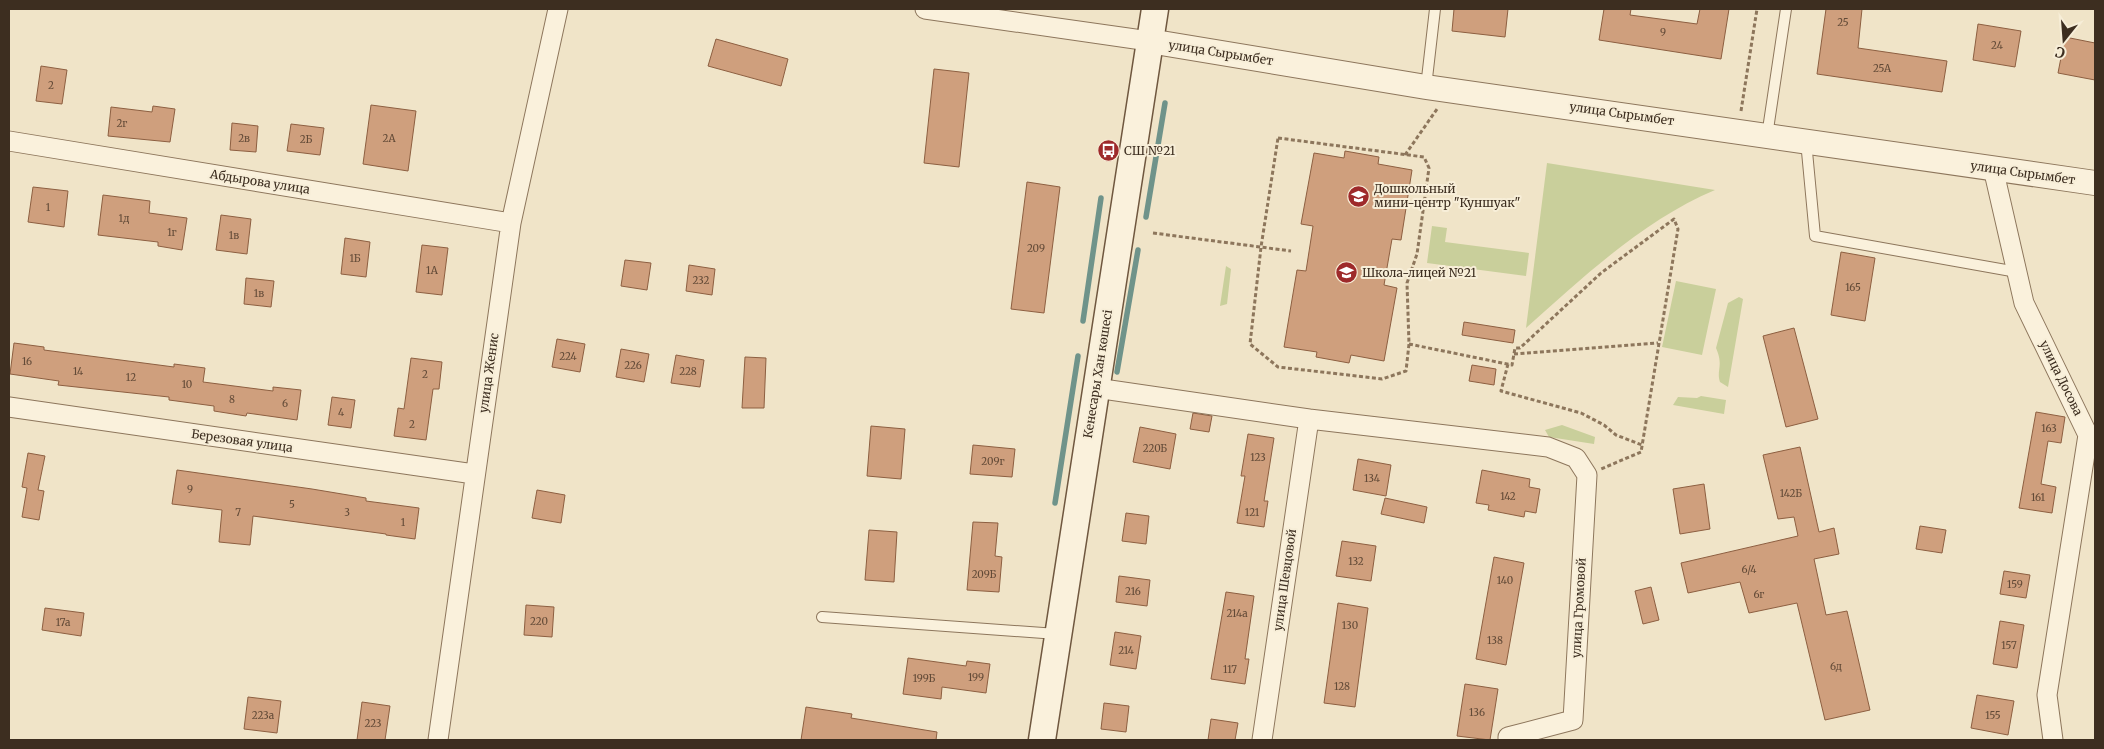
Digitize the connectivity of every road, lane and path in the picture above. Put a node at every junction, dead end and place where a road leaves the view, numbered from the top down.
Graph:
1 (558, 9) edge
2 (925, 9) edge
3 (1155, 9) edge
4 (1435, 9) edge
5 (1758, 9) edge
6 (1786, 9) edge
7 (1149, 41) junction
8 (1434, 95) junction
9 (1737, 131) junction
10 (1767, 136) junction
11 (9, 141) edge
12 (1806, 142) junction
13 (1404, 155) junction
14 (1993, 168) junction
15 (2095, 183) edge
16 (511, 222) junction
17 (1153, 233) dead end
18 (1261, 247) junction
19 (1292, 251) dead end
20 (2017, 272) junction
21 (1658, 343) junction
22 (1409, 344) junction
23 (1514, 354) junction
24 (1508, 364) junction
25 (1096, 388) junction
26 (9, 407) edge
27 (1309, 419) junction
28 (1642, 445) junction
29 (474, 474) junction
30 (1587, 475) junction
31 (822, 617) dead end
32 (1058, 634) junction
33 (438, 740) edge
34 (1042, 740) edge
35 (1262, 740) edge
36 (1508, 740) edge
37 (2053, 740) edge

1 - 16 street, улица Женис
2 - 7 street
3 - 7 main road, Кенесары Хан көшесі
4 - 8 lane
5 - 9 path
6 - 10 lane
7 - 8 street, улица Сырымбет
7 - 25 main road, Кенесары Хан көшесі
8 - 9 street, улица Сырымбет
8 - 13 path
9 - 10 street, улица Сырымбет
10 - 12 street, улица Сырымбет
11 - 16 street, Абдырова улица
12 - 14 street, улица Сырымбет
12 - 20 lane
13 - 18 path
13 - 22 path
14 - 15 street, улица Сырымбет
14 - 20 street, улица Досова
16 - 29 street, улица Женис
17 - 18 path
18 - 19 path
18 - 22 path
20 - 37 street, улица Досова
21 - 23 path
21 - 23 path
21 - 28 path
22 - 24 path
23 - 24 path
24 - 28 path
25 - 27 street
25 - 32 main road, Кенесары Хан көшесі
26 - 29 street, Березовая улица
27 - 30 street
27 - 35 street, улица Шевцовой
28 - 30 path
29 - 33 street, улица Женис
30 - 36 street, улица Громовой
31 - 32 lane
32 - 34 main road, Кенесары Хан көшесі

